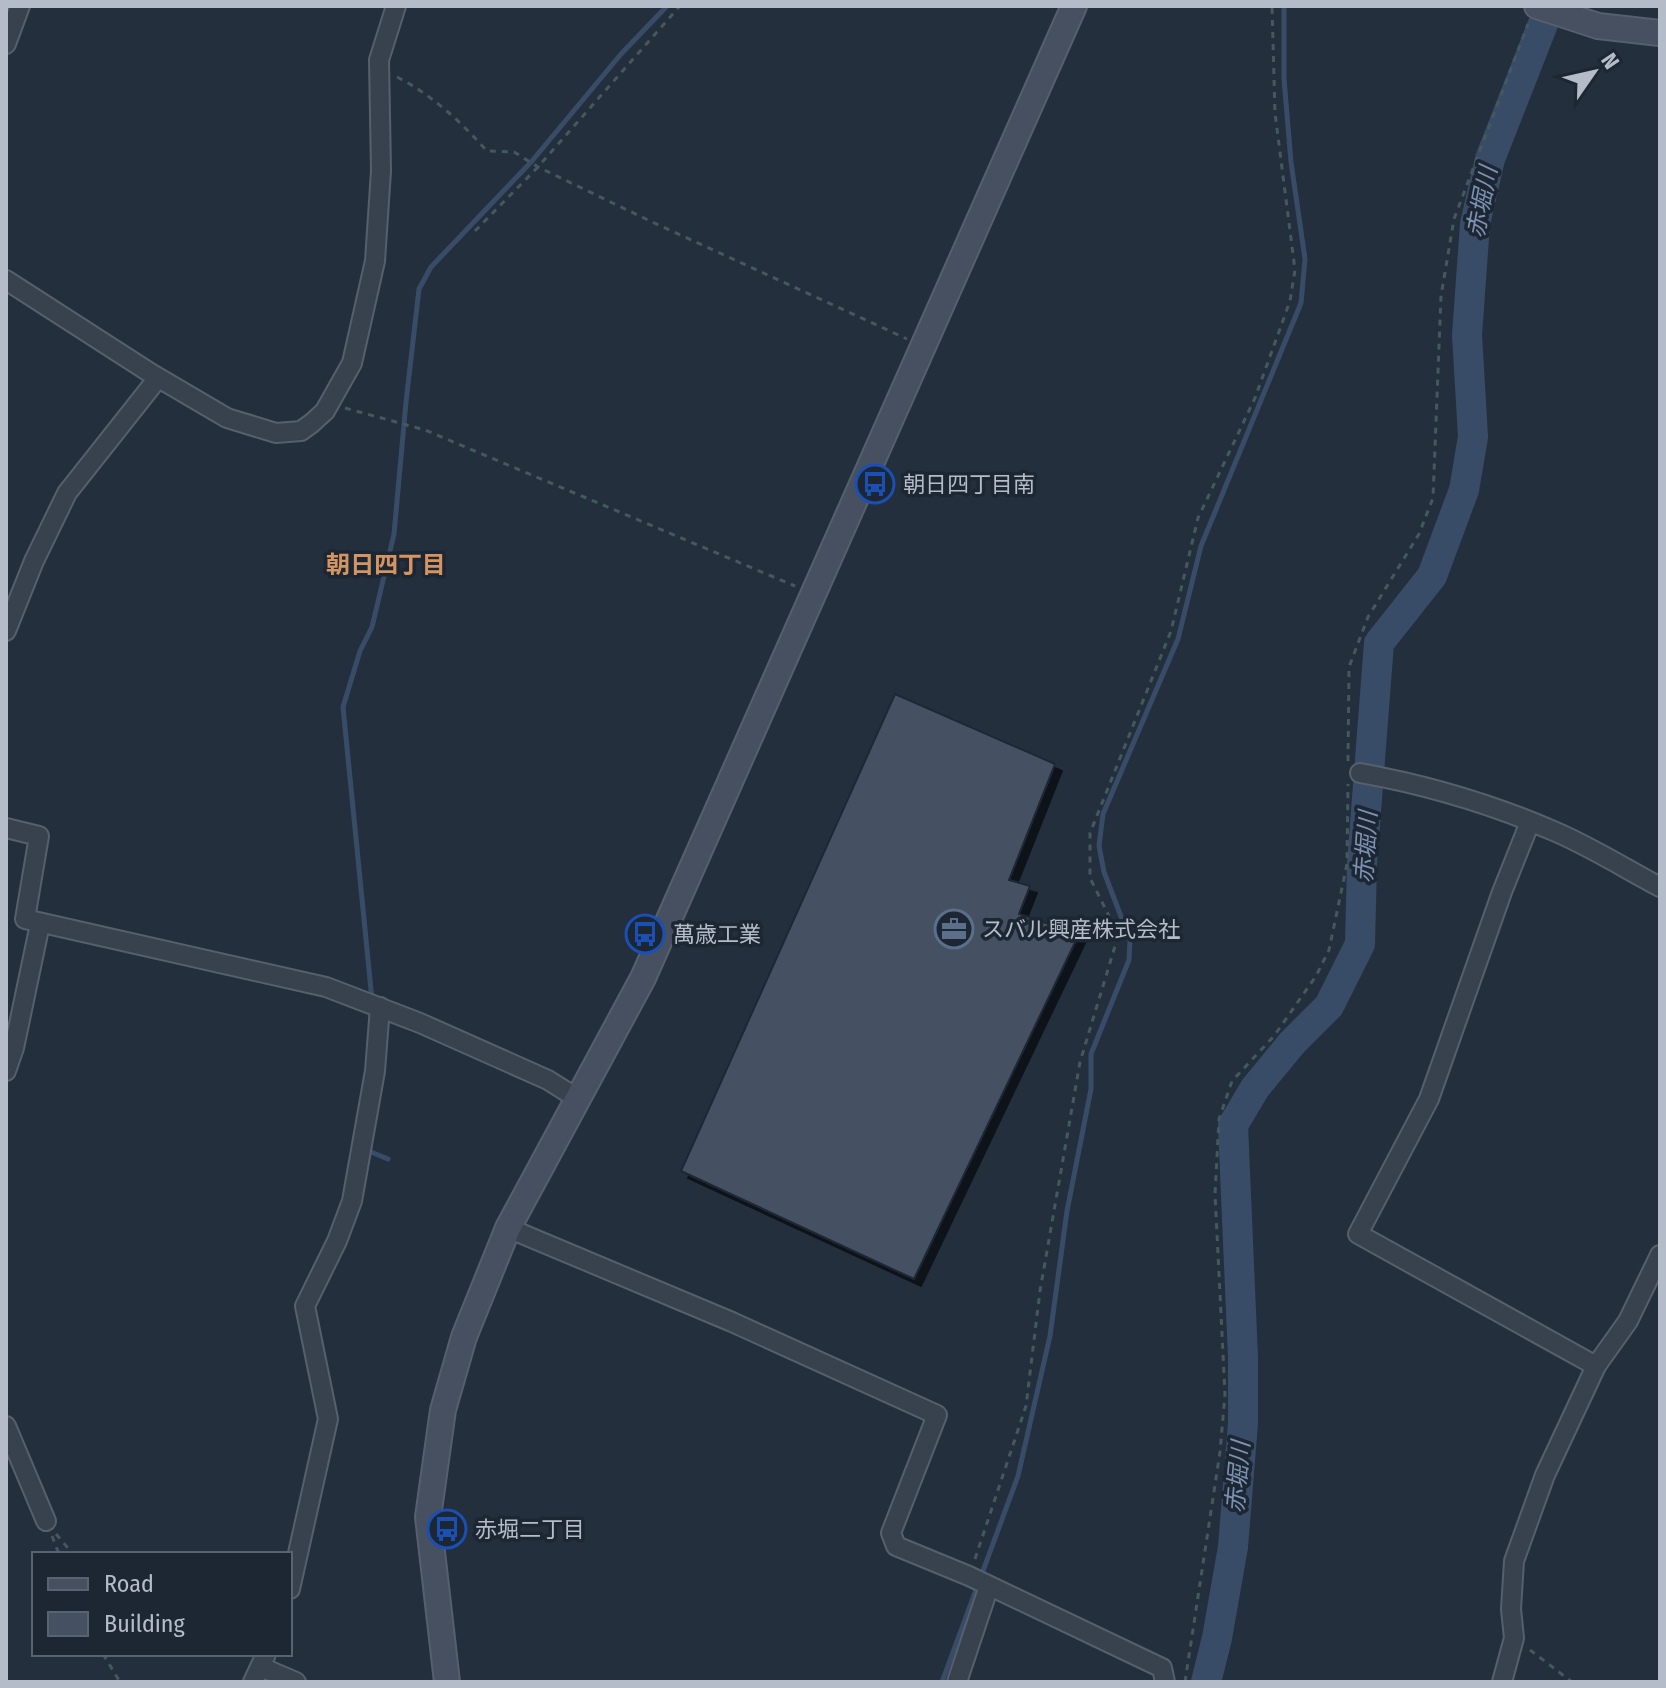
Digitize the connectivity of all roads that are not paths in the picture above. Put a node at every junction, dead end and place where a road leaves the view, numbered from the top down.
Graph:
1 (20, 6) edge
2 (396, 6) edge
3 (1074, 6) edge
4 (1534, 13) edge
5 (1660, 33) edge
6 (6, 44) edge
7 (6, 280) edge
8 (158, 378) junction
9 (6, 631) edge
10 (1354, 770) road end
11 (1530, 822) junction
12 (6, 828) edge
13 (1660, 887) edge
14 (40, 924) junction
15 (380, 1007) junction
16 (6, 1071) edge
17 (578, 1099) junction
18 (508, 1228) junction
19 (1660, 1255) edge
20 (1596, 1366) junction
21 (6, 1426) edge
22 (46, 1521) road end
23 (292, 1580) edge
24 (989, 1586) junction
25 (260, 1668) edge
26 (296, 1682) edge
27 (447, 1682) edge
28 (957, 1682) edge
29 (1165, 1682) edge
30 (1502, 1682) edge

1 - 6 street
2 - 8 street
3 - 17 street
4 - 5 street
7 - 8 street
8 - 9 street
10 - 11 street
11 - 13 street
11 - 20 street
12 - 14 street
14 - 15 street
14 - 16 street
15 - 17 street
15 - 23 street
17 - 18 street
18 - 24 street
18 - 27 street
19 - 20 street
20 - 30 street
21 - 22 street
24 - 28 street
24 - 29 street
25 - 26 street

